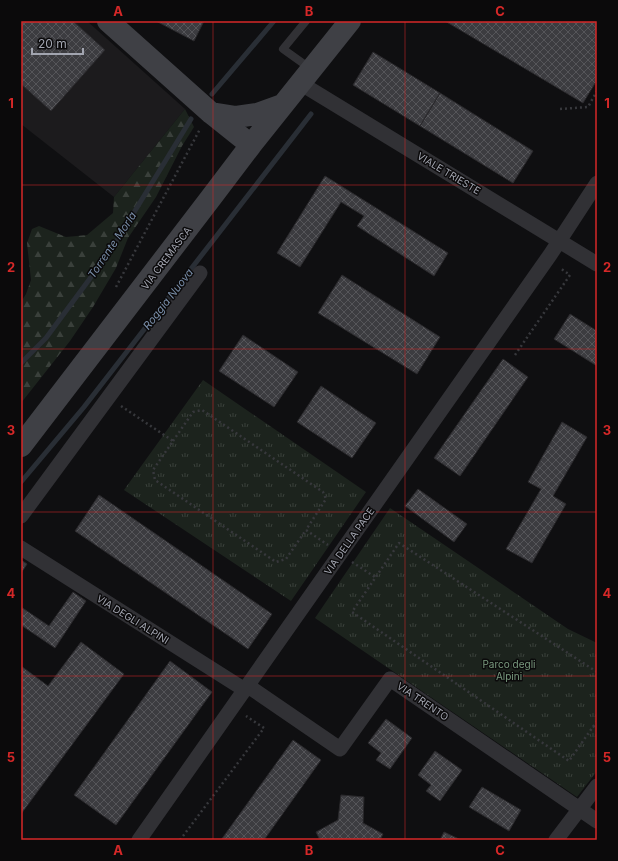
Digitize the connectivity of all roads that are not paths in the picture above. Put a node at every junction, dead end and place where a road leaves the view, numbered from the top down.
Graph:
1 (108, 21) edge
2 (306, 21) edge
3 (350, 21) edge
4 (306, 76) junction
5 (282, 105) junction
6 (211, 113) junction
7 (250, 144) junction
8 (597, 183) edge
9 (560, 241) junction
10 (597, 264) edge
11 (200, 273) dead end
12 (21, 446) edge
13 (21, 516) edge
14 (21, 548) edge
15 (246, 688) junction
16 (597, 786) edge
17 (580, 808) junction
18 (597, 821) edge
19 (139, 840) edge
20 (556, 840) edge

1 - 6 main road
2 - 4 lane
3 - 4 main road, VIA CREMASCA
4 - 5 main road, VIA CREMASCA
4 - 9 street, VIALE TRIESTE
5 - 6 main road
5 - 7 main road, VIA CREMASCA
6 - 7 main road
7 - 12 main road, VIA CREMASCA
8 - 9 street, VIA DELLA PACE
9 - 10 street, VIALE TRIESTE
9 - 15 street, VIA DELLA PACE
11 - 13 street
14 - 15 street, VIA DEGLI ALPINI
15 - 17 street, VIA TRENTO
15 - 19 street, VIA DELLA PACE
16 - 17 street
17 - 18 street, VIA TRENTO
17 - 20 street

